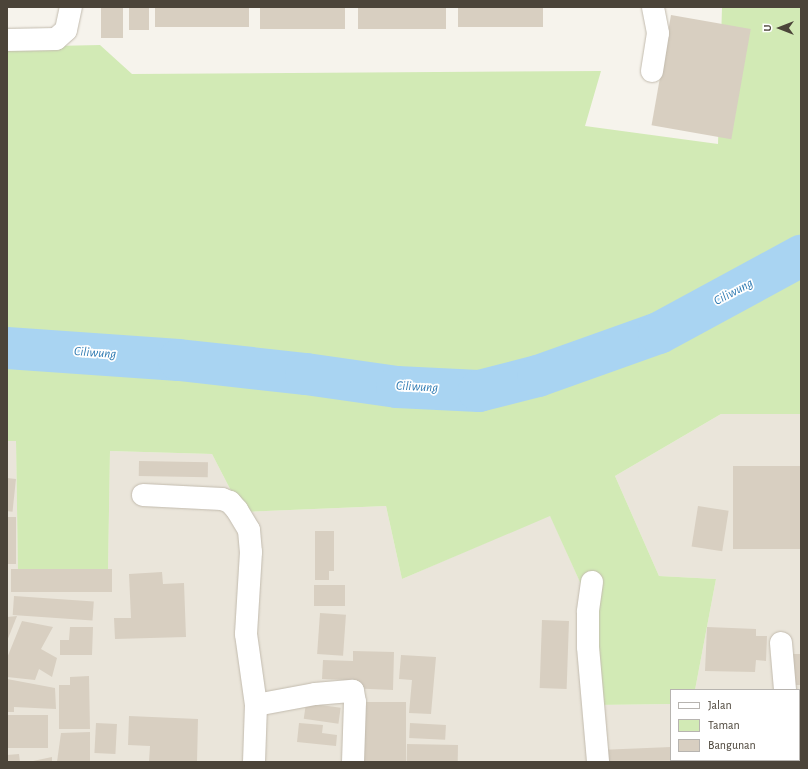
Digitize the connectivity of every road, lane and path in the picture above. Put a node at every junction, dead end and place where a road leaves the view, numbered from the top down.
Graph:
1 (653, 7) edge
2 (71, 10) edge
3 (7, 40) edge
4 (652, 71) dead end
5 (143, 495) dead end
6 (592, 582) dead end
7 (781, 642) dead end
8 (785, 689) edge
9 (256, 706) junction
10 (254, 762) edge
11 (353, 762) edge
12 (598, 762) edge

1 - 4 street
2 - 3 street
5 - 9 street
6 - 12 street
7 - 8 street
9 - 10 street
9 - 11 street

